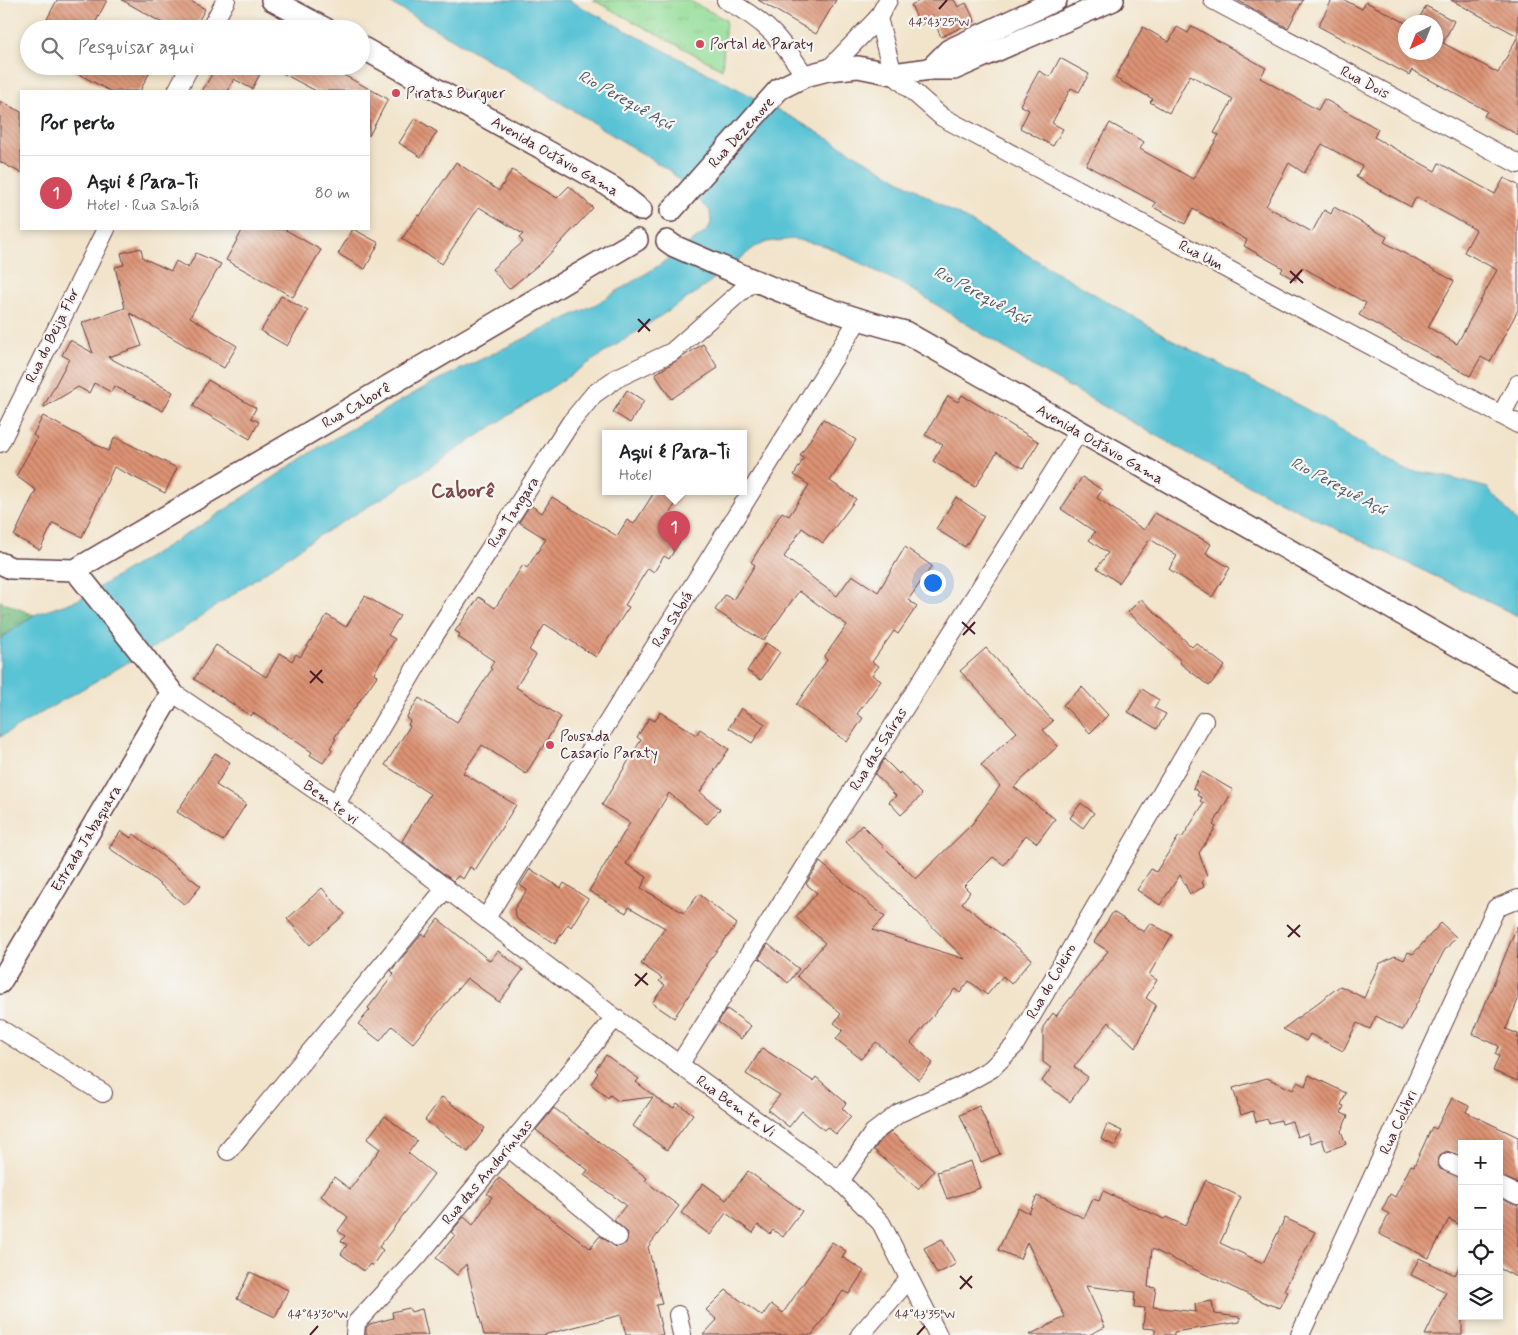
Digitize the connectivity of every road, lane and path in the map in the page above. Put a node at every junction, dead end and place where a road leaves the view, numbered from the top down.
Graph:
1 (226, 0) edge
2 (272, 0) edge
3 (726, 0) edge
4 (888, 0) edge
5 (1056, 0) edge
6 (1113, 0) edge
7 (1212, 0) edge
8 (878, 18) junction
9 (215, 20) edge
10 (309, 20) edge
11 (370, 52) edge
12 (930, 69) junction
13 (828, 70) junction
14 (893, 74) junction
15 (185, 75) edge
16 (805, 76) junction
17 (178, 90) edge
18 (1518, 164) edge
19 (675, 206) junction
20 (641, 210) junction
21 (106, 230) edge
22 (637, 240) junction
23 (671, 243) junction
24 (748, 277) junction
25 (858, 320) junction
26 (1518, 384) edge
27 (1501, 415) junction
28 (1518, 424) edge
29 (1078, 432) junction
30 (0, 443) edge
31 (4, 568) edge
32 (75, 570) junction
33 (1518, 680) edge
34 (172, 692) junction
35 (1204, 721) dead end
36 (336, 804) junction
37 (446, 888) junction
38 (1518, 899) edge
39 (486, 918) junction
40 (0, 983) edge
41 (615, 1018) junction
42 (0, 1029) edge
43 (679, 1065) junction
44 (103, 1093) dead end
45 (508, 1147) junction
46 (228, 1151) dead end
47 (840, 1181) junction
48 (1503, 1188) edge
49 (1518, 1195) edge
50 (618, 1237) dead end
51 (908, 1280) junction
52 (678, 1316) dead end
53 (356, 1329) edge
54 (682, 1335) edge
55 (860, 1335) edge
56 (938, 1335) edge
57 (1300, 1335) edge

1 - 9 street
2 - 10 street
3 - 16 street
4 - 8 street
5 - 12 street
6 - 12 street, Rua Dezenove
7 - 18 street, Rua Dois
8 - 13 street
8 - 14 street
11 - 20 street, Avenida Octávio Gama
12 - 14 street, Rua Dezenove
13 - 14 street, Rua Dezenove
13 - 16 street, Rua Dezenove
14 - 27 street, Rua Um
15 - 17 street
16 - 19 street, Rua Dezenove
19 - 20 street
19 - 23 street
20 - 22 street
21 - 30 street, Rua do Beija Flor
22 - 23 street
22 - 32 street, Rua Caborê
23 - 24 street, Avenida Octávio Gama
24 - 25 street, Avenida Octávio Gama
24 - 36 street, Rua Tangara
25 - 29 street, Avenida Octávio Gama
25 - 39 street, Rua Sabiá
26 - 27 street
27 - 28 street, Rua Um
29 - 33 street, Avenida Octávio Gama
29 - 43 street, Rua das Saíras
31 - 32 street
32 - 34 street
34 - 36 street, Bem te vi
34 - 40 street, Estrada Jabaquara
35 - 47 street, Rua do Coleiro
36 - 37 street, Bem te vi
37 - 39 street, Bem te vi
37 - 46 street
38 - 57 street, Rua Colibri
39 - 41 street, Rua Bem te Vi
41 - 43 street, Rua Bem te Vi
41 - 45 street, Rua das Andorinhas
42 - 44 street
43 - 47 street, Rua Bem te Vi
45 - 50 street
45 - 53 street, Rua das Andorinhas
47 - 51 street, Rua Bem te Vi
48 - 49 street
51 - 55 street
51 - 56 street, Rua Bem te Vi
52 - 54 street

